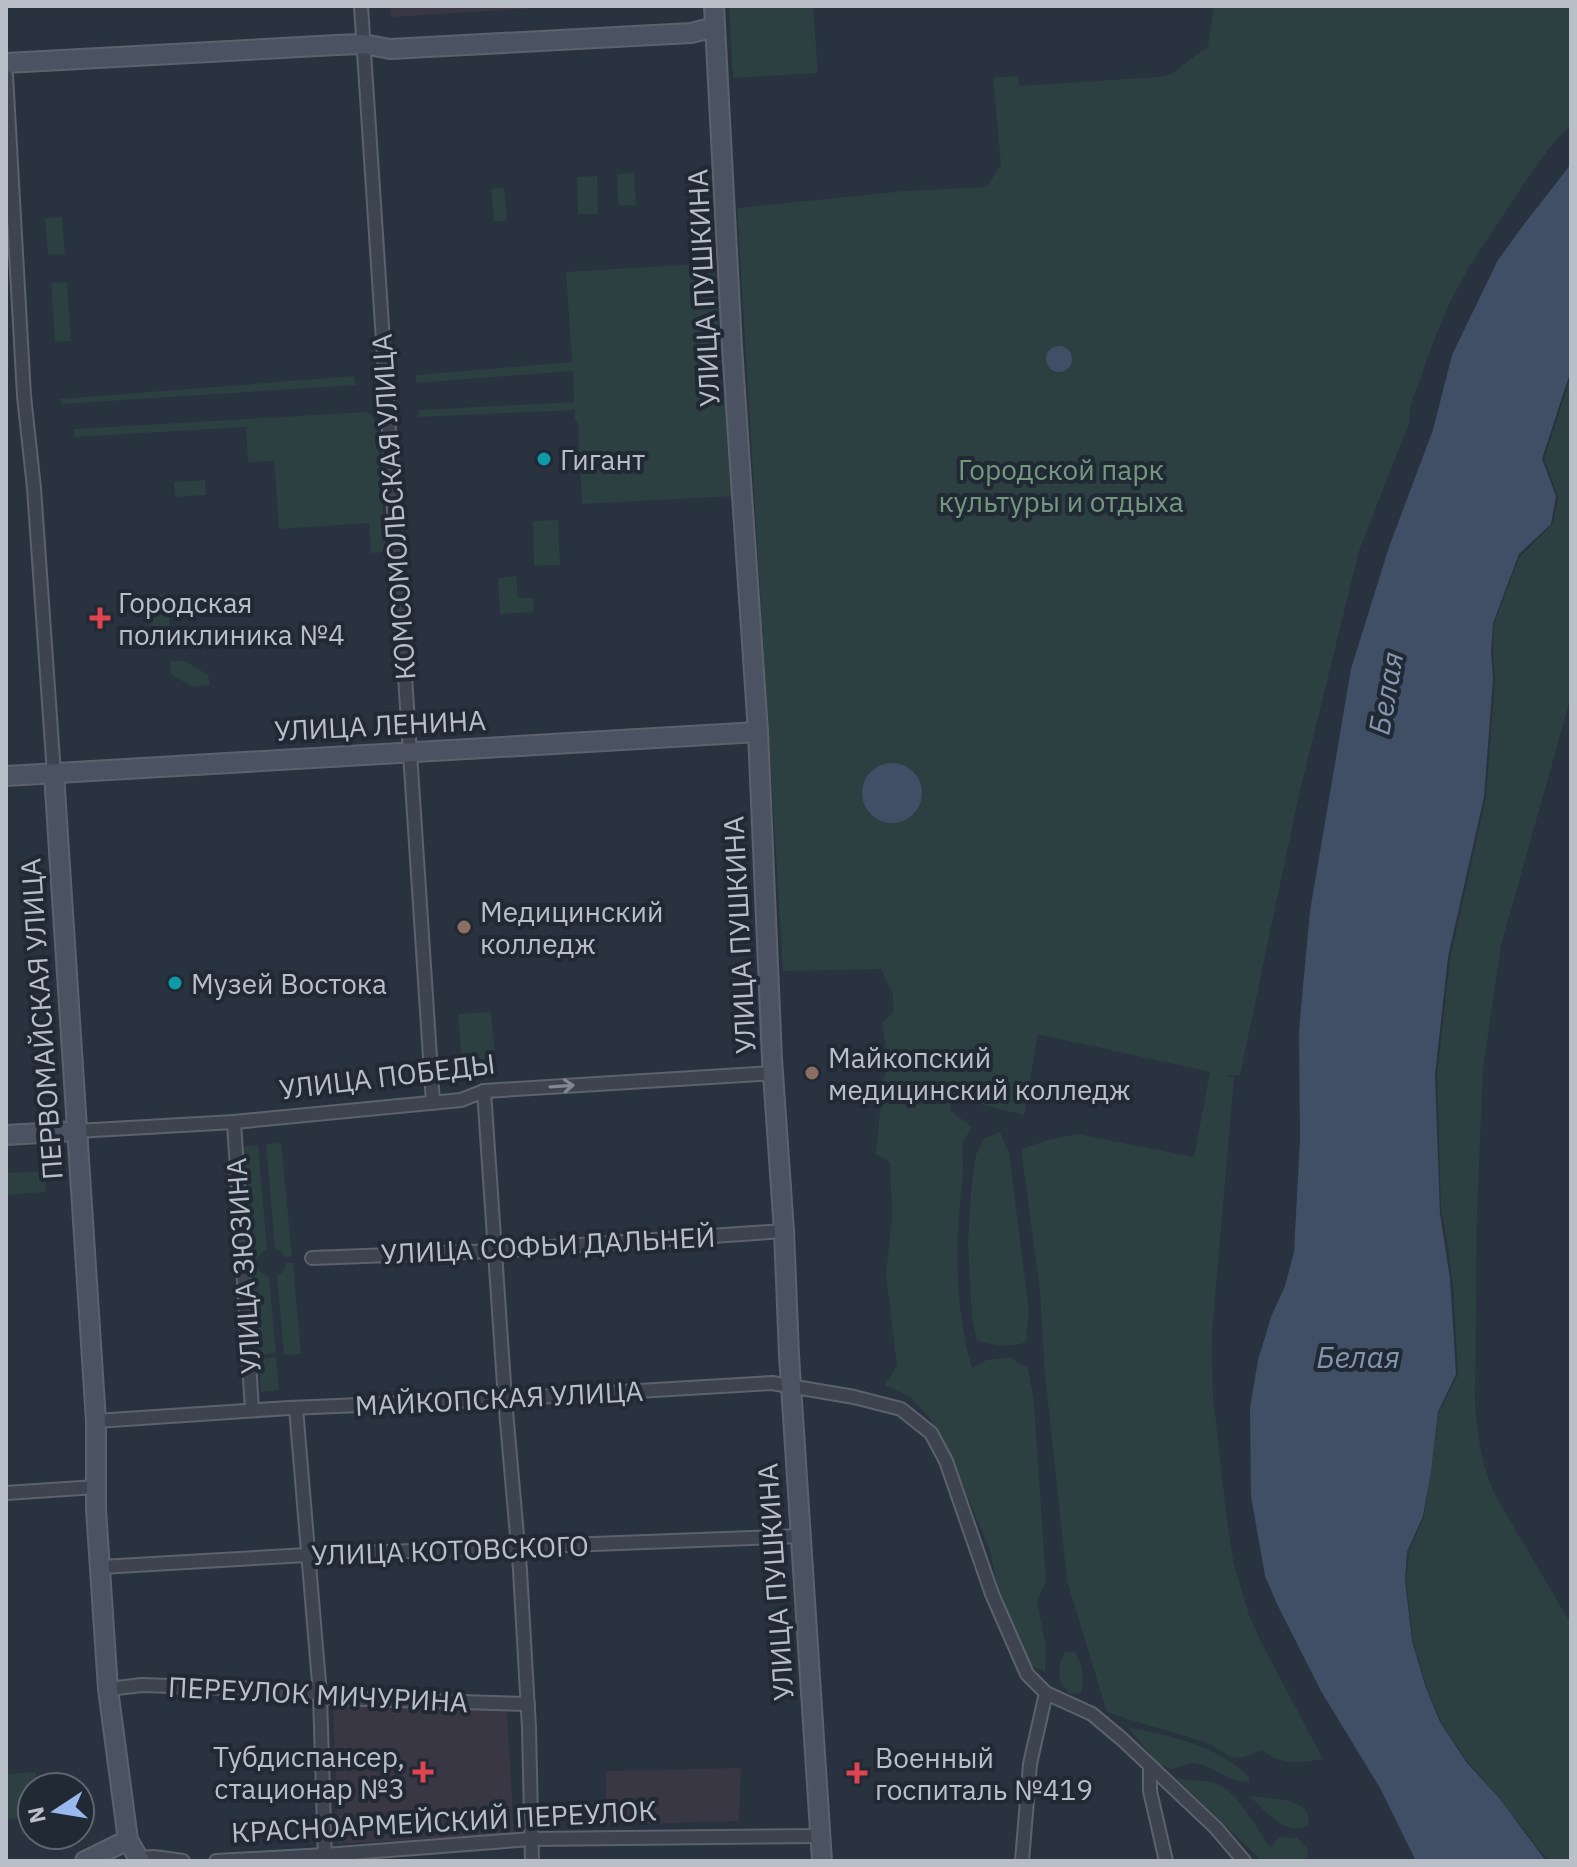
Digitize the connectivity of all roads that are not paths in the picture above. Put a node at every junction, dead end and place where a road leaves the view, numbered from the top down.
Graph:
1 (361, 6) edge
2 (714, 6) edge
3 (715, 27) junction
4 (363, 44) junction
5 (6, 63) edge
6 (6, 75) edge
7 (758, 732) junction
8 (410, 752) junction
9 (54, 774) junction
10 (6, 776) edge
11 (774, 1073) junction
12 (484, 1091) junction
13 (433, 1103) junction
14 (234, 1122) junction
15 (76, 1131) junction
16 (6, 1135) edge
17 (784, 1231) junction
18 (495, 1251) junction
19 (312, 1258) dead end
20 (791, 1385) junction
21 (505, 1399) junction
22 (296, 1408) junction
23 (252, 1410) junction
24 (96, 1421) junction
25 (96, 1487) junction
26 (6, 1493) edge
27 (800, 1536) junction
28 (518, 1548) junction
29 (307, 1555) junction
30 (101, 1567) junction
31 (108, 1689) junction
32 (1046, 1693) junction
33 (320, 1695) junction
34 (528, 1704) junction
35 (1150, 1768) junction
36 (820, 1836) junction
37 (531, 1839) junction
38 (128, 1840) junction
39 (325, 1858) edge
40 (139, 1860) edge
41 (85, 1861) edge
42 (183, 1861) edge
43 (216, 1861) edge
44 (532, 1861) edge
45 (822, 1861) edge
46 (1022, 1861) edge
47 (1166, 1861) edge
48 (1244, 1861) edge

1 - 4 street, КОМСОМОЛЬСКАЯ УЛИЦА
2 - 3 street, УЛИЦА ПУШКИНА
3 - 4 street
3 - 7 street, УЛИЦА ПУШКИНА
4 - 5 street
4 - 8 street, КОМСОМОЛЬСКАЯ УЛИЦА
6 - 9 street, ПЕРВОМАЙСКАЯ УЛИЦА
7 - 8 street, УЛИЦА ЛЕНИНА
7 - 11 street, УЛИЦА ПУШКИНА
8 - 9 street, УЛИЦА ЛЕНИНА
8 - 13 street, КОМСОМОЛЬСКАЯ УЛИЦА
9 - 10 street, УЛИЦА ЛЕНИНА
9 - 15 street, ПЕРВОМАЙСКАЯ УЛИЦА
12 -> 11 street, УЛИЦА ПОБЕДЫ
11 - 17 street, УЛИЦА ПУШКИНА
12 - 13 street, УЛИЦА ПОБЕДЫ
12 - 18 street
13 - 14 street, УЛИЦА ПОБЕДЫ
14 - 15 street, УЛИЦА ПОБЕДЫ
14 - 23 street, УЛИЦА ЗЮЗИНА
15 - 16 street, УЛИЦА ПОБЕДЫ
15 - 24 street, ПЕРВОМАЙСКАЯ УЛИЦА
17 - 18 street, УЛИЦА СОФЬИ ДАЛЬНЕЙ
17 - 20 street, УЛИЦА ПУШКИНА
18 - 19 street, УЛИЦА СОФЬИ ДАЛЬНЕЙ
18 - 21 street
20 - 21 street, МАЙКОПСКАЯ УЛИЦА
20 - 27 street, УЛИЦА ПУШКИНА
20 - 32 street, МАЙКОПСКАЯ УЛИЦА
21 - 22 street, МАЙКОПСКАЯ УЛИЦА
21 - 28 street
22 - 23 street, МАЙКОПСКАЯ УЛИЦА
22 - 29 street
23 - 24 street, МАЙКОПСКАЯ УЛИЦА
24 - 25 street, ПЕРВОМАЙСКАЯ УЛИЦА
25 - 26 street
25 - 30 street, ПЕРВОМАЙСКАЯ УЛИЦА
27 - 28 street, УЛИЦА КОТОВСКОГО
27 - 36 street, УЛИЦА ПУШКИНА
28 - 29 street, УЛИЦА КОТОВСКОГО
28 - 34 street
29 - 30 street, УЛИЦА КОТОВСКОГО
29 - 33 street
30 - 31 street, ПЕРВОМАЙСКАЯ УЛИЦА
31 - 33 street, ПЕРЕУЛОК МИЧУРИНА
31 - 38 street, ПЕРВОМАЙСКАЯ УЛИЦА
32 - 35 street
32 - 46 street
33 - 34 street, ПЕРЕУЛОК МИЧУРИНА
33 - 39 street
34 - 37 street
35 - 47 street
35 - 48 street
36 - 37 street, КРАСНОАРМЕЙСКИЙ ПЕРЕУЛОК
36 - 45 street, УЛИЦА ПУШКИНА
37 - 39 street, КРАСНОАРМЕЙСКИЙ ПЕРЕУЛОК
37 - 44 street
38 - 40 street, ПЕРВОМАЙСКАЯ УЛИЦА
38 - 41 street
39 - 43 street, КРАСНОАРМЕЙСКИЙ ПЕРЕУЛОК
40 - 42 street

